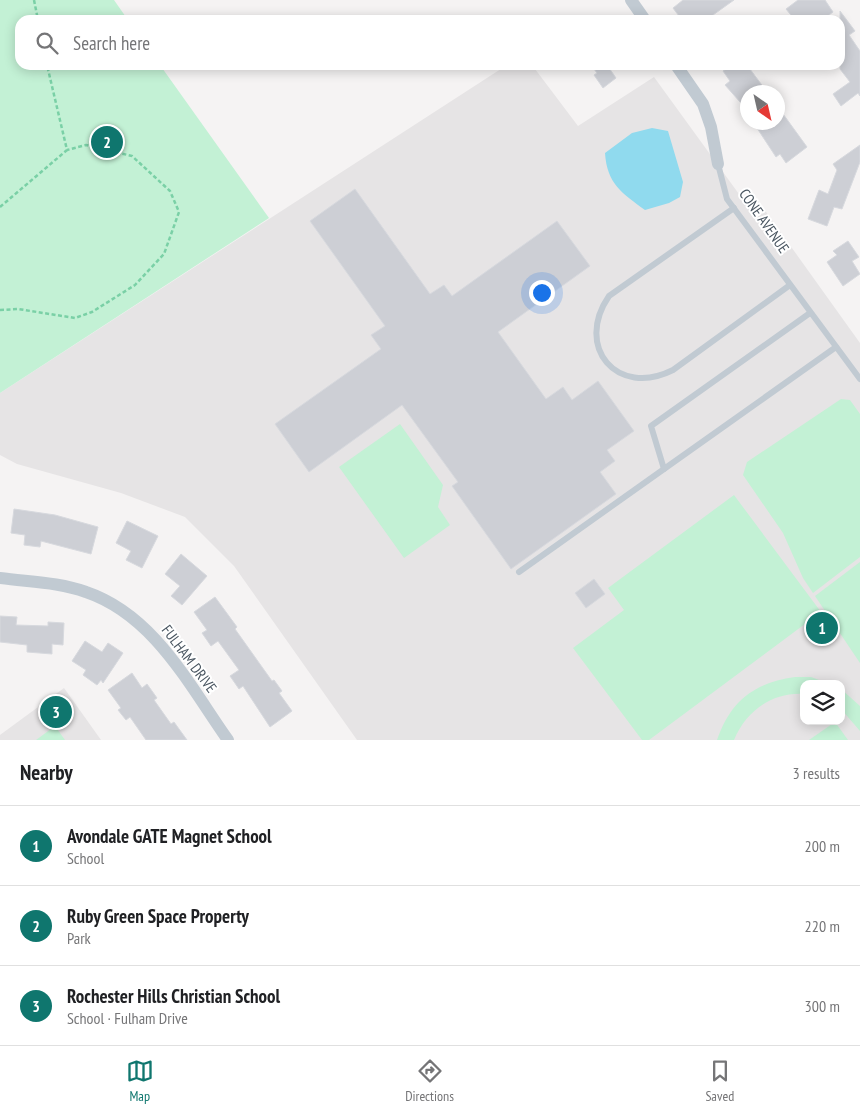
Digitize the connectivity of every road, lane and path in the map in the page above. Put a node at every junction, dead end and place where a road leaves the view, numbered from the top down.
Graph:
1 (34, 0) edge
2 (631, 0) edge
3 (37, 15) edge
4 (642, 15) edge
5 (48, 70) edge
6 (679, 70) edge
7 (67, 150) junction
8 (718, 164) joint
9 (0, 208) edge
10 (734, 208) junction
11 (790, 285) junction
12 (0, 310) edge
13 (810, 313) junction
14 (836, 347) junction
15 (860, 379) edge
16 (664, 469) junction
17 (519, 572) dead end
18 (0, 578) edge
19 (228, 740) edge

1 - 3 path
2 - 4 street
5 - 7 path
6 - 8 street, CONE AVENUE
7 - 9 path
7 - 12 path
8 - 10 lane, CONE AVENUE
10 - 11 lane, CONE AVENUE
10 - 11 lane
11 - 13 lane, CONE AVENUE
13 - 14 lane, CONE AVENUE
13 - 16 lane
14 - 15 lane, CONE AVENUE
14 - 16 lane
16 - 17 lane
18 - 19 street, FULHAM DRIVE

